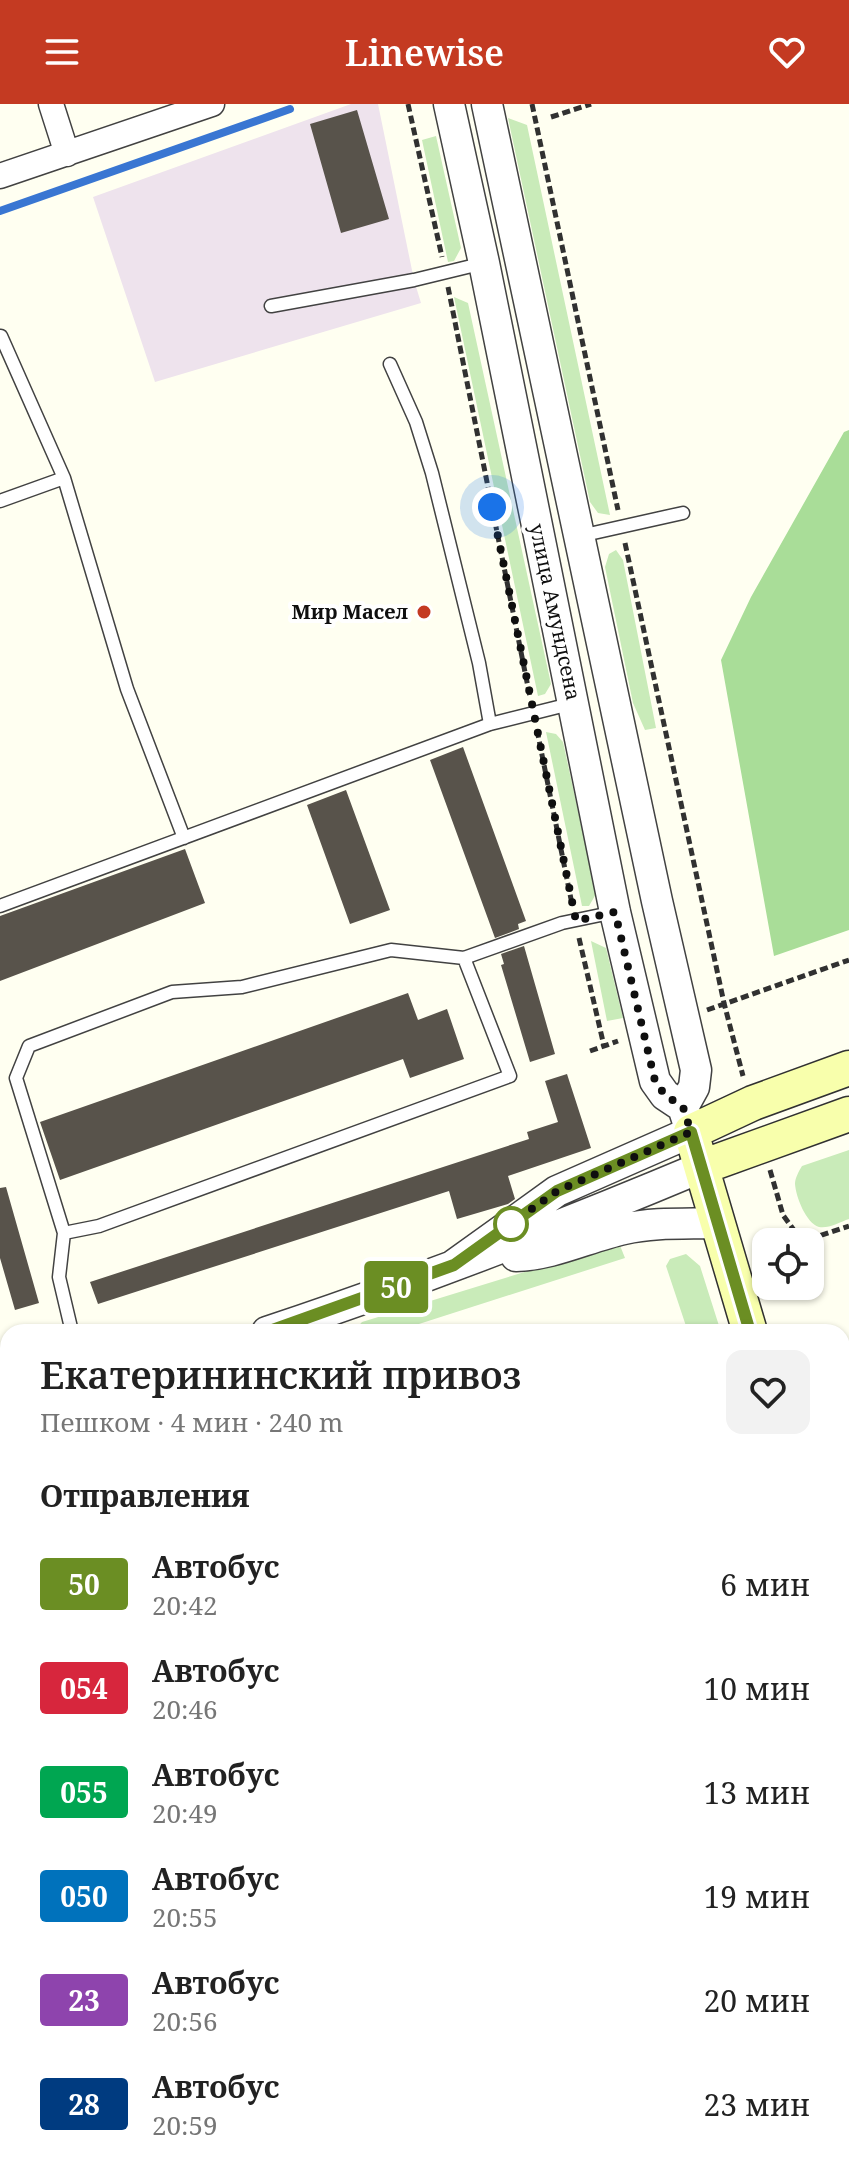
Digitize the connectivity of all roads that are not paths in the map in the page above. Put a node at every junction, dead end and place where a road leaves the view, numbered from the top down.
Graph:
1 (51, 104) edge
2 (212, 104) edge
3 (449, 104) edge
4 (487, 104) edge
5 (67, 154) junction
6 (0, 176) edge
7 (484, 263) junction
8 (271, 306) dead end
9 (1, 336) edge
10 (390, 364) dead end
11 (64, 478) junction
12 (0, 501) edge
13 (683, 513) dead end
14 (580, 536) junction
15 (574, 703) junction
16 (490, 724) junction
17 (184, 838) junction
18 (0, 906) edge
19 (615, 912) junction
20 (464, 958) junction
21 (849, 1068) edge
22 (849, 1114) edge
23 (687, 1120) junction
24 (702, 1167) junction
25 (717, 1223) junction
26 (64, 1233) junction
27 (466, 1260) junction
28 (70, 1324) edge
29 (289, 1324) edge
30 (748, 1324) edge

1 - 5 street
2 - 5 street
3 - 7 street, улица Амундсена
4 - 14 street, улица Амундсена
5 - 6 street
7 - 8 lane
7 - 15 street, улица Амундсена
9 - 11 lane
10 - 16 lane
11 - 12 lane
11 - 17 lane
13 - 14 lane
14 - 23 street, улица Амундсена
15 - 16 lane
15 - 19 street, улица Амундсена
16 - 17 lane
17 - 18 lane
19 - 20 lane
19 - 23 street, улица Амундсена
20 - 26 lane
20 - 26 lane
21 - 23 main road
22 - 24 main road
23 - 24 main road, улица Амундсена
23 - 27 street
24 - 25 main road, улица Амундсена
24 - 27 street
25 - 27 street
25 - 30 main road, улица Амундсена
26 - 28 lane
27 - 29 street

